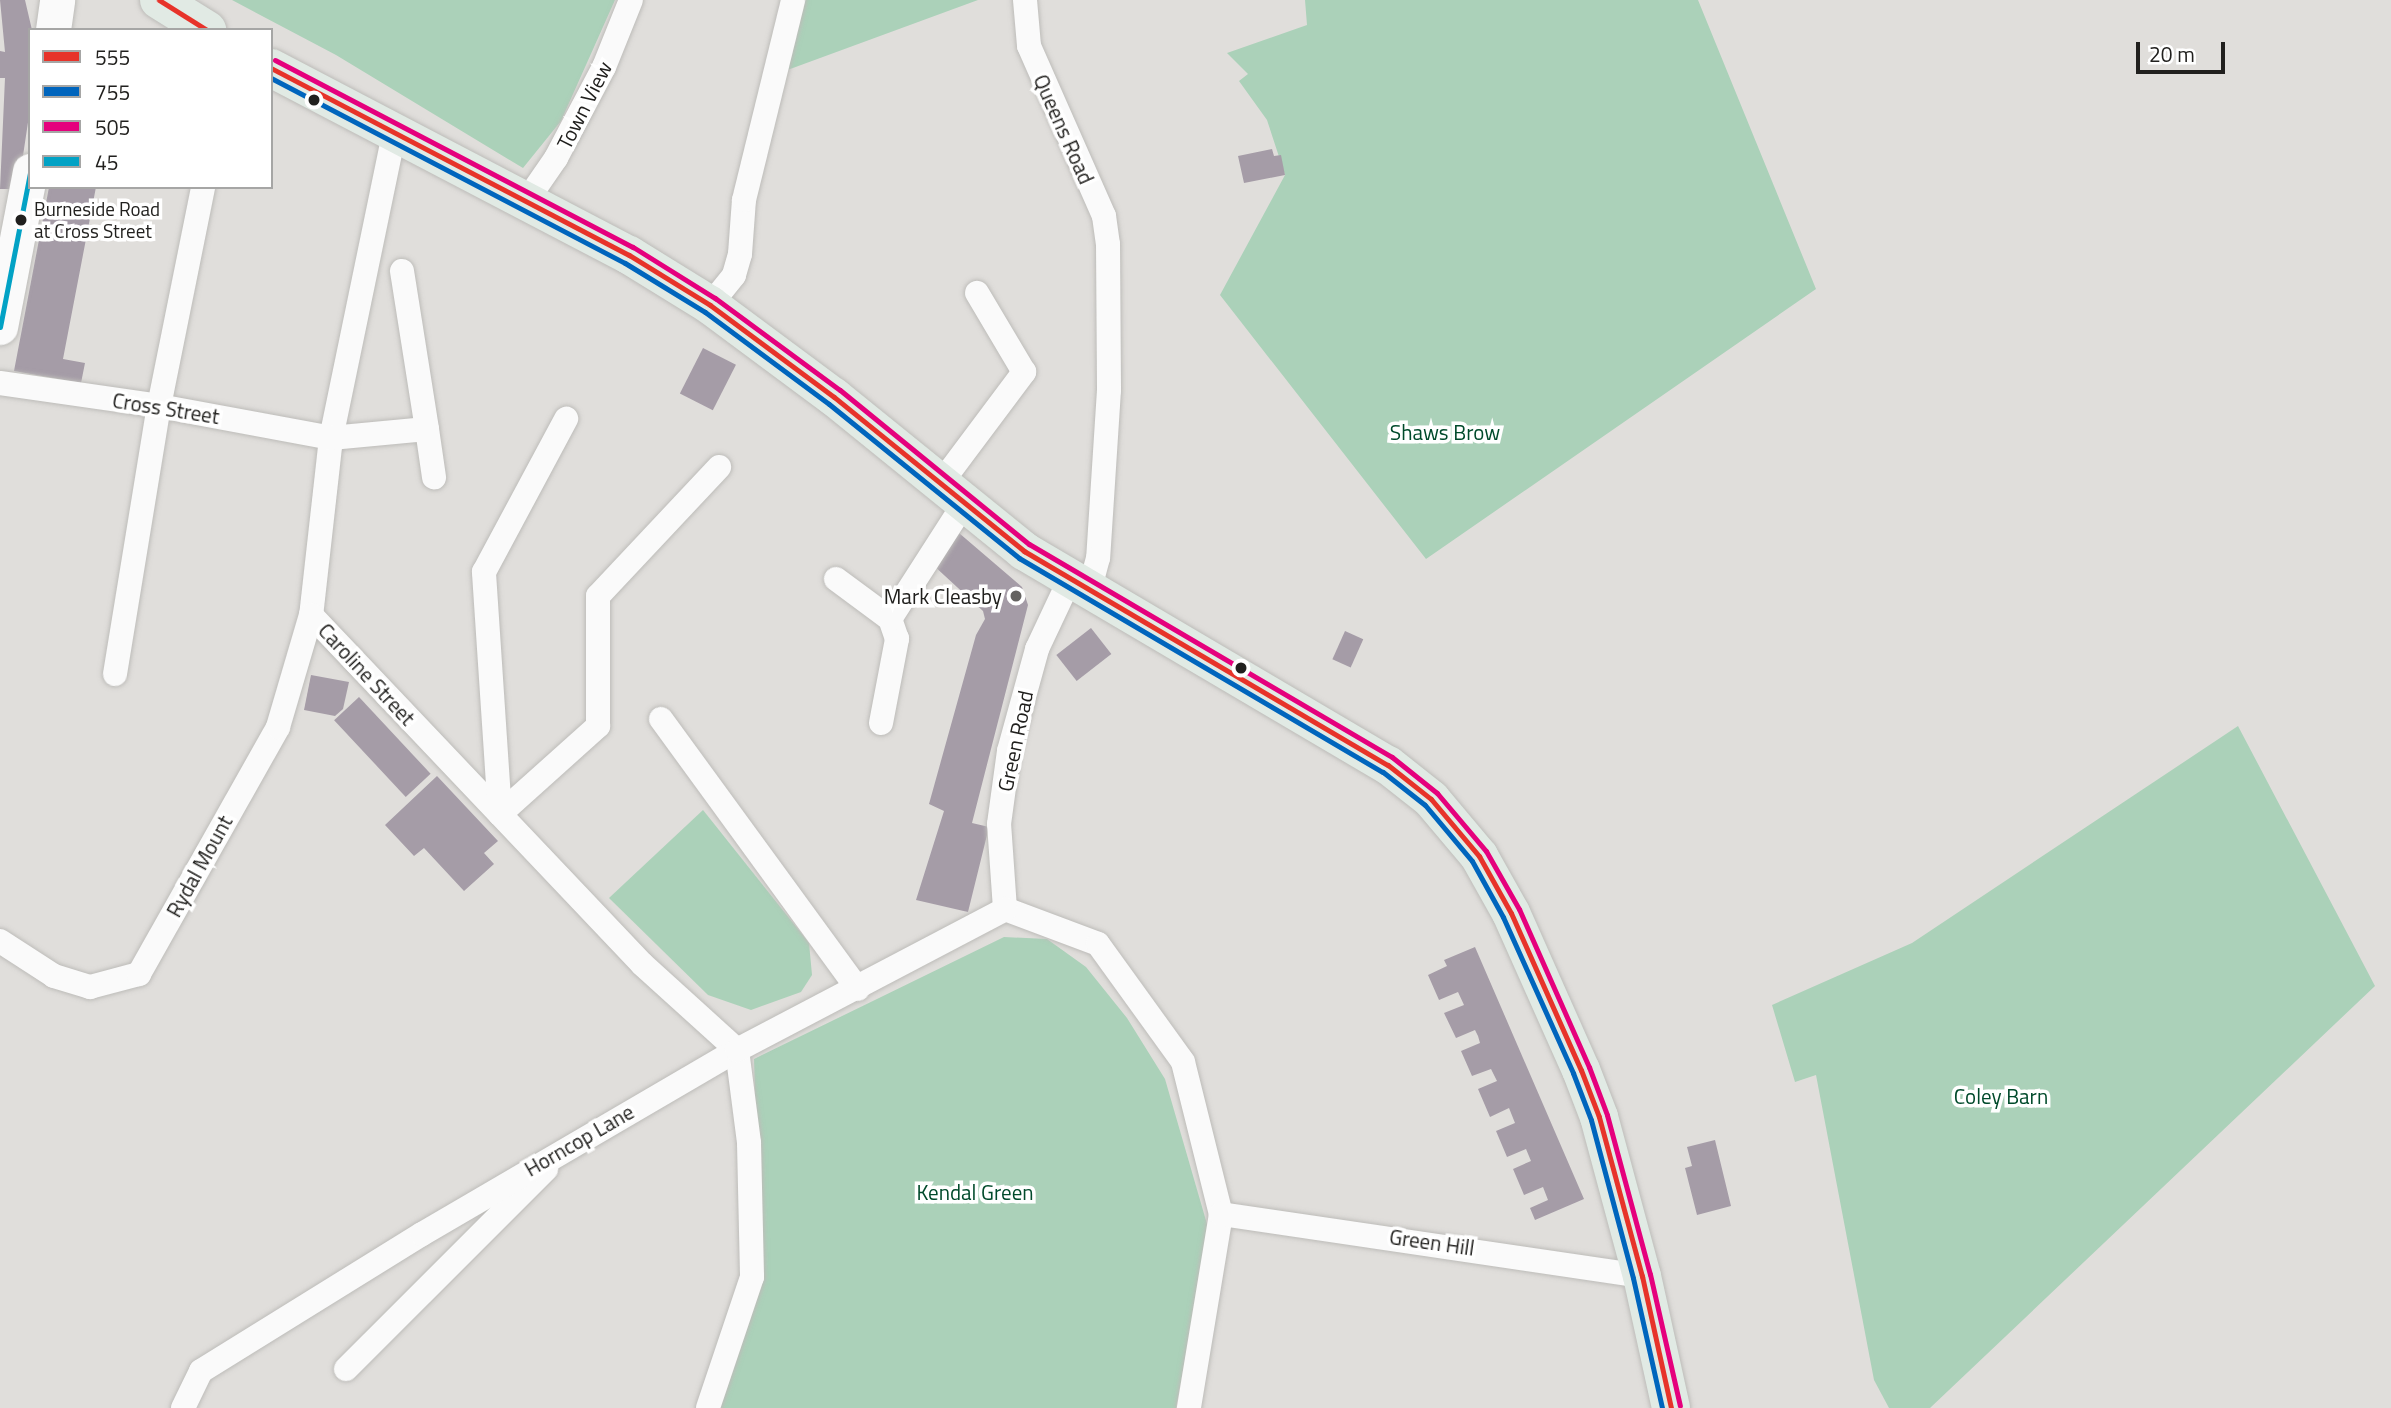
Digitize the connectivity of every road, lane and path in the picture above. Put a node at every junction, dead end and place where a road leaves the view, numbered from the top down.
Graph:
1 (57, 0) edge
2 (159, 0) edge
3 (631, 0) edge
4 (793, 0) edge
5 (1025, 0) edge
6 (52, 28) edge
7 (204, 28) edge
8 (273, 69) edge
9 (394, 134) junction
10 (28, 181) edge
11 (203, 189) edge
12 (525, 203) junction
13 (402, 271) dead end
14 (977, 293) dead end
15 (710, 305) junction
16 (0, 327) edge
17 (0, 383) edge
18 (159, 406) junction
19 (566, 419) dead end
20 (427, 429) junction
21 (331, 438) junction
22 (719, 467) dead end
23 (435, 477) dead end
24 (953, 493) junction
25 (836, 579) dead end
26 (1079, 586) junction
27 (311, 615) junction
28 (890, 618) junction
29 (115, 674) dead end
30 (661, 719) dead end
31 (881, 723) dead end
32 (500, 814) junction
33 (1004, 909) junction
34 (0, 941) edge
35 (858, 989) junction
36 (737, 1050) junction
37 (573, 1142) junction
38 (1221, 1214) junction
39 (1642, 1276) junction
40 (346, 1369) dead end
41 (201, 1371) junction
42 (183, 1408) edge
43 (200, 1408) edge
44 (708, 1408) edge
45 (1189, 1408) edge
46 (1671, 1408) edge

1 - 6 street
2 - 7 highway
3 - 12 street, Town View
4 - 15 street
5 - 26 street, Queens Road
8 - 9 highway
9 - 12 highway
9 - 21 street, Caroline Street
10 - 16 street
11 - 18 street
12 - 15 highway
13 - 20 street
14 - 24 street
15 - 24 highway
17 - 18 street, Cross Street
18 - 21 street, Cross Street
18 - 29 street
19 - 32 street
20 - 21 street, Cross Street
20 - 23 street
21 - 27 street, Caroline Street
22 - 32 street
24 - 26 highway
24 - 28 street
25 - 28 street
26 - 33 street, Green Road
26 - 39 highway
27 - 32 street, Caroline Street
27 - 34 street, Rydal Mount
28 - 31 street
30 - 35 street
32 - 36 street, Caroline Street
33 - 35 street, Horncop Lane
33 - 38 street
35 - 36 street, Horncop Lane
36 - 37 street, Horncop Lane
36 - 44 street
37 - 40 street
37 - 41 street, Horncop Lane
38 - 39 street, Green Hill
38 - 45 street
39 - 46 highway
41 - 42 street
41 - 43 street

